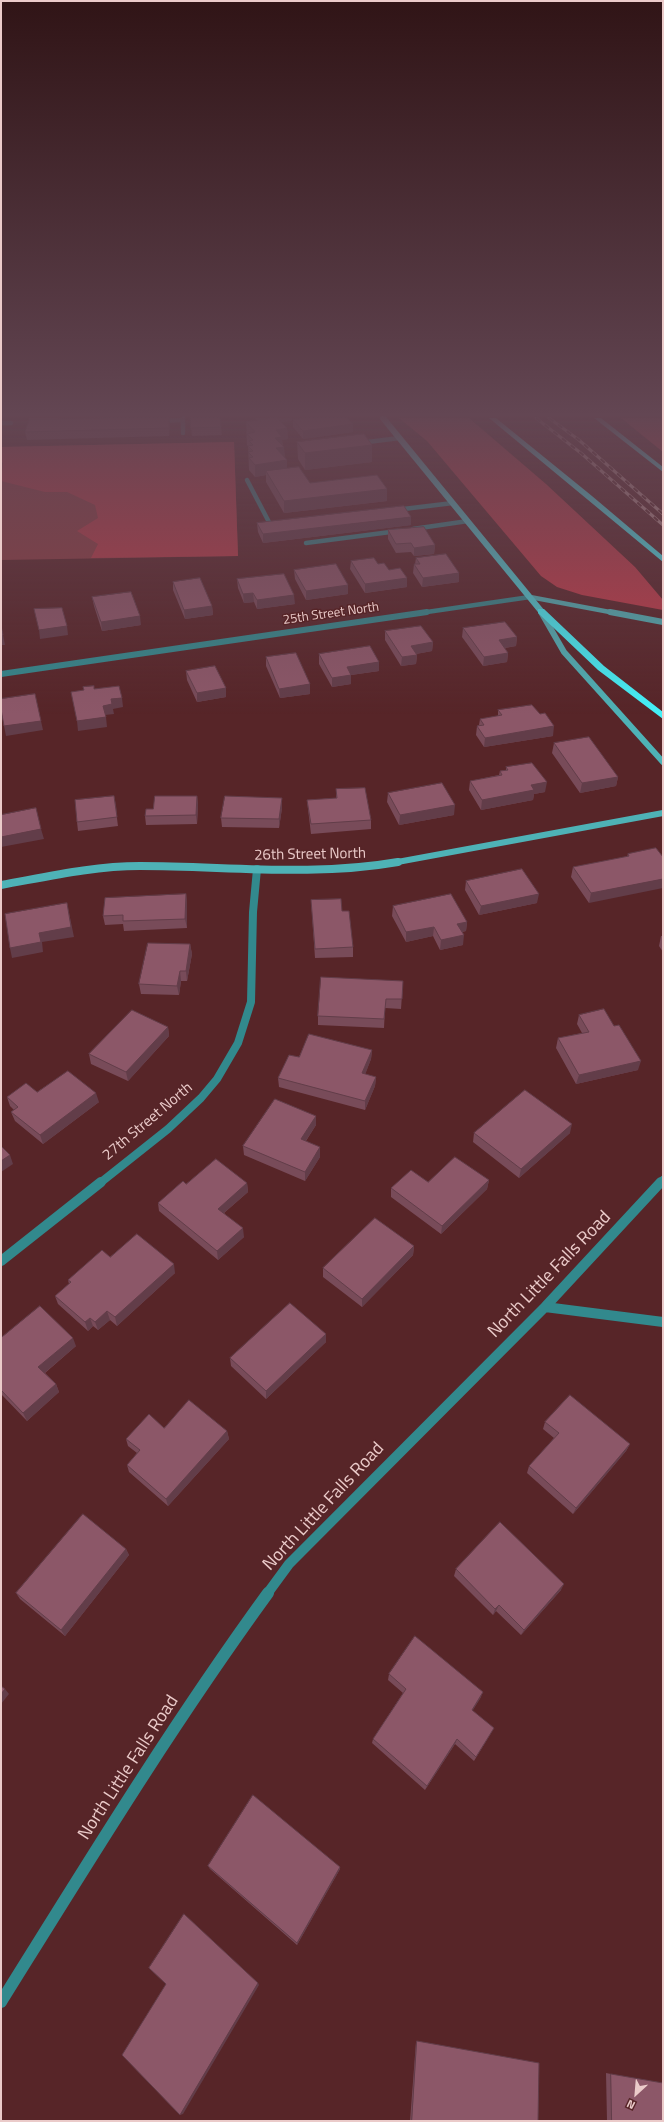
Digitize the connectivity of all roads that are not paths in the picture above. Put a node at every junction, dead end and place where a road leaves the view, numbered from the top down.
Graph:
1 (266, 517) edge
2 (465, 517) edge
3 (613, 517) edge
4 (468, 521) junction
5 (286, 522) edge
6 (306, 543) edge
7 (663, 560) edge
8 (530, 597) junction
9 (541, 611) junction
10 (663, 622) edge
11 (1, 674) edge
12 (663, 716) edge
13 (663, 762) edge
14 (663, 814) edge
15 (257, 869) junction
16 (1, 885) edge
17 (663, 1180) edge
18 (1, 1261) edge
19 (545, 1307) junction
20 (663, 1322) edge
21 (1, 2002) edge

1 - 5 street
2 - 4 main road
3 - 7 highway
4 - 6 street
4 - 8 main road
8 - 9 main road
8 - 10 street, 25th Street North
8 - 11 street, 25th Street North
9 - 12 highway
9 - 13 street
14 - 15 street, 26th Street North
15 - 16 street, 26th Street North
15 - 18 street, 27th Street North
17 - 19 street, North Little Falls Road
19 - 20 street
19 - 21 street, North Little Falls Road

